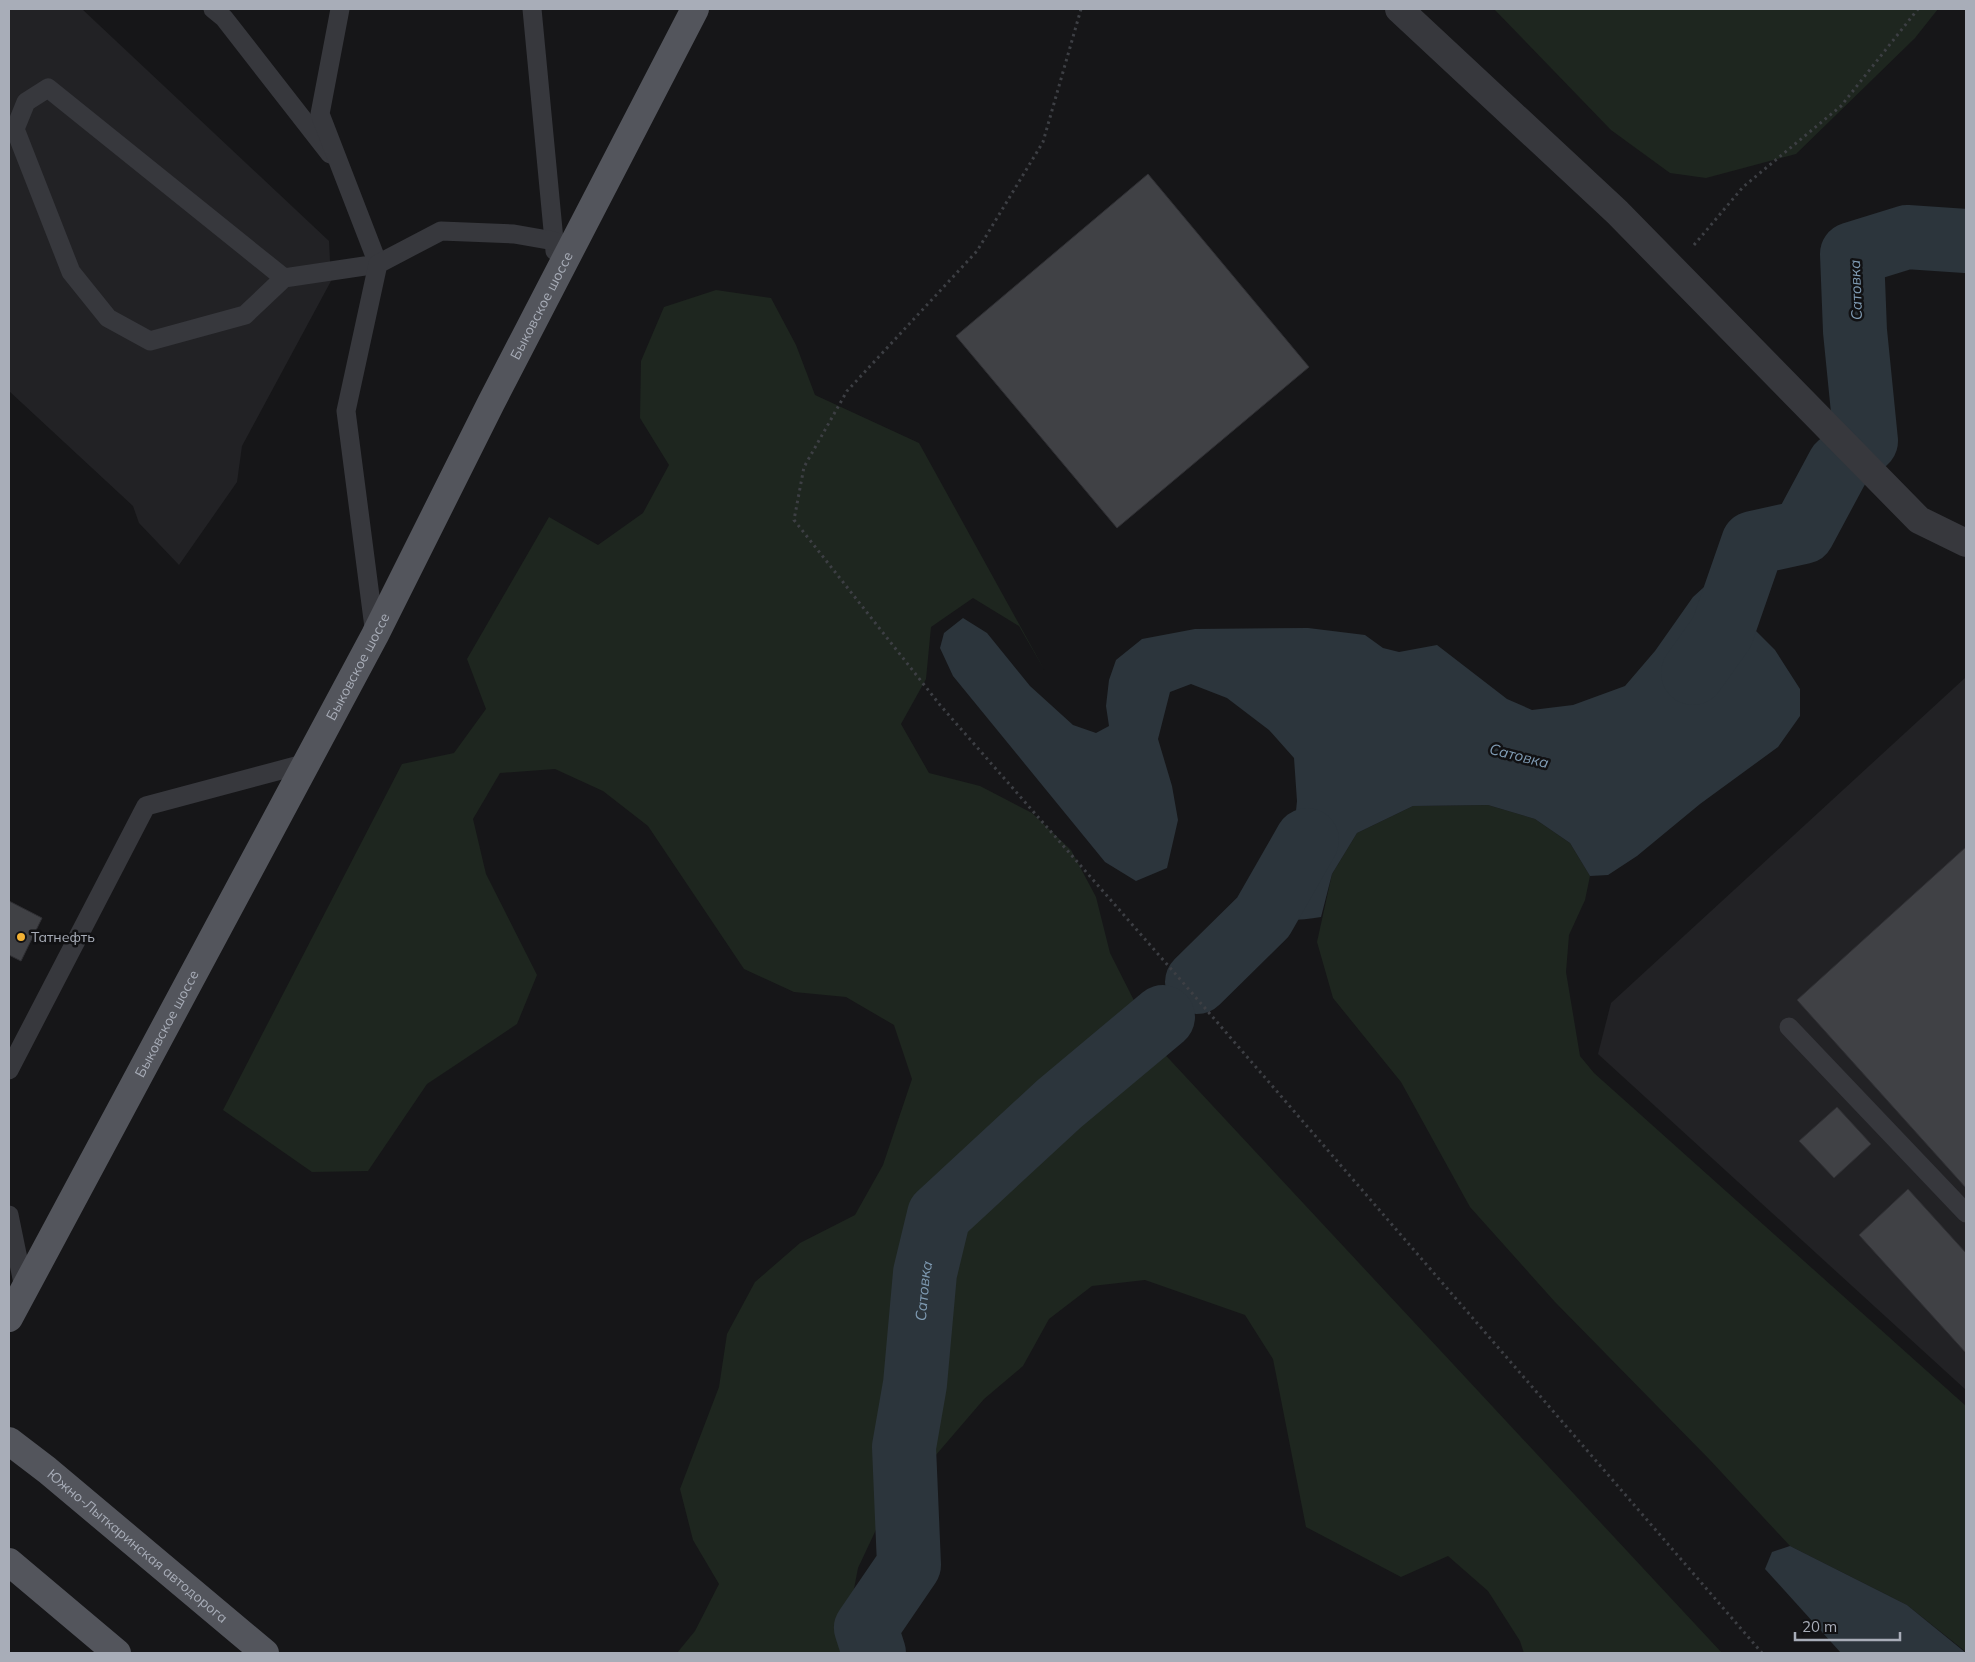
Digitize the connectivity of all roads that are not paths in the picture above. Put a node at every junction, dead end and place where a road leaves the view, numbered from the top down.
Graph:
1 (213, 9) edge
2 (340, 9) edge
3 (532, 9) edge
4 (695, 9) edge
5 (1399, 9) edge
6 (341, 167) junction
7 (554, 241) junction
8 (378, 264) junction
9 (557, 277) junction
10 (284, 278) junction
11 (1966, 543) edge
12 (375, 635) junction
13 (307, 763) junction
14 (1789, 1027) dead end
15 (9, 1070) edge
16 (1966, 1213) edge
17 (9, 1215) edge
18 (24, 1288) junction
19 (9, 1318) edge
20 (9, 1441) edge
21 (9, 1562) edge
22 (117, 1653) edge
23 (265, 1653) edge

1 - 6 lane
2 - 6 lane
3 - 7 lane
4 - 9 main road, Быковское шоссе
5 - 11 street
6 - 8 lane
7 - 8 lane
7 - 9 lane
8 - 10 lane
8 - 12 lane
9 - 12 main road, Быковское шоссе
10 - 10 lane
12 - 13 main road, Быковское шоссе
13 - 15 lane
13 - 18 main road, Быковское шоссе
14 - 16 lane
17 - 18 lane
18 - 19 main road, Быковское шоссе
20 - 23 main road, Южно-Лыткаринская автодорога
21 - 22 main road

